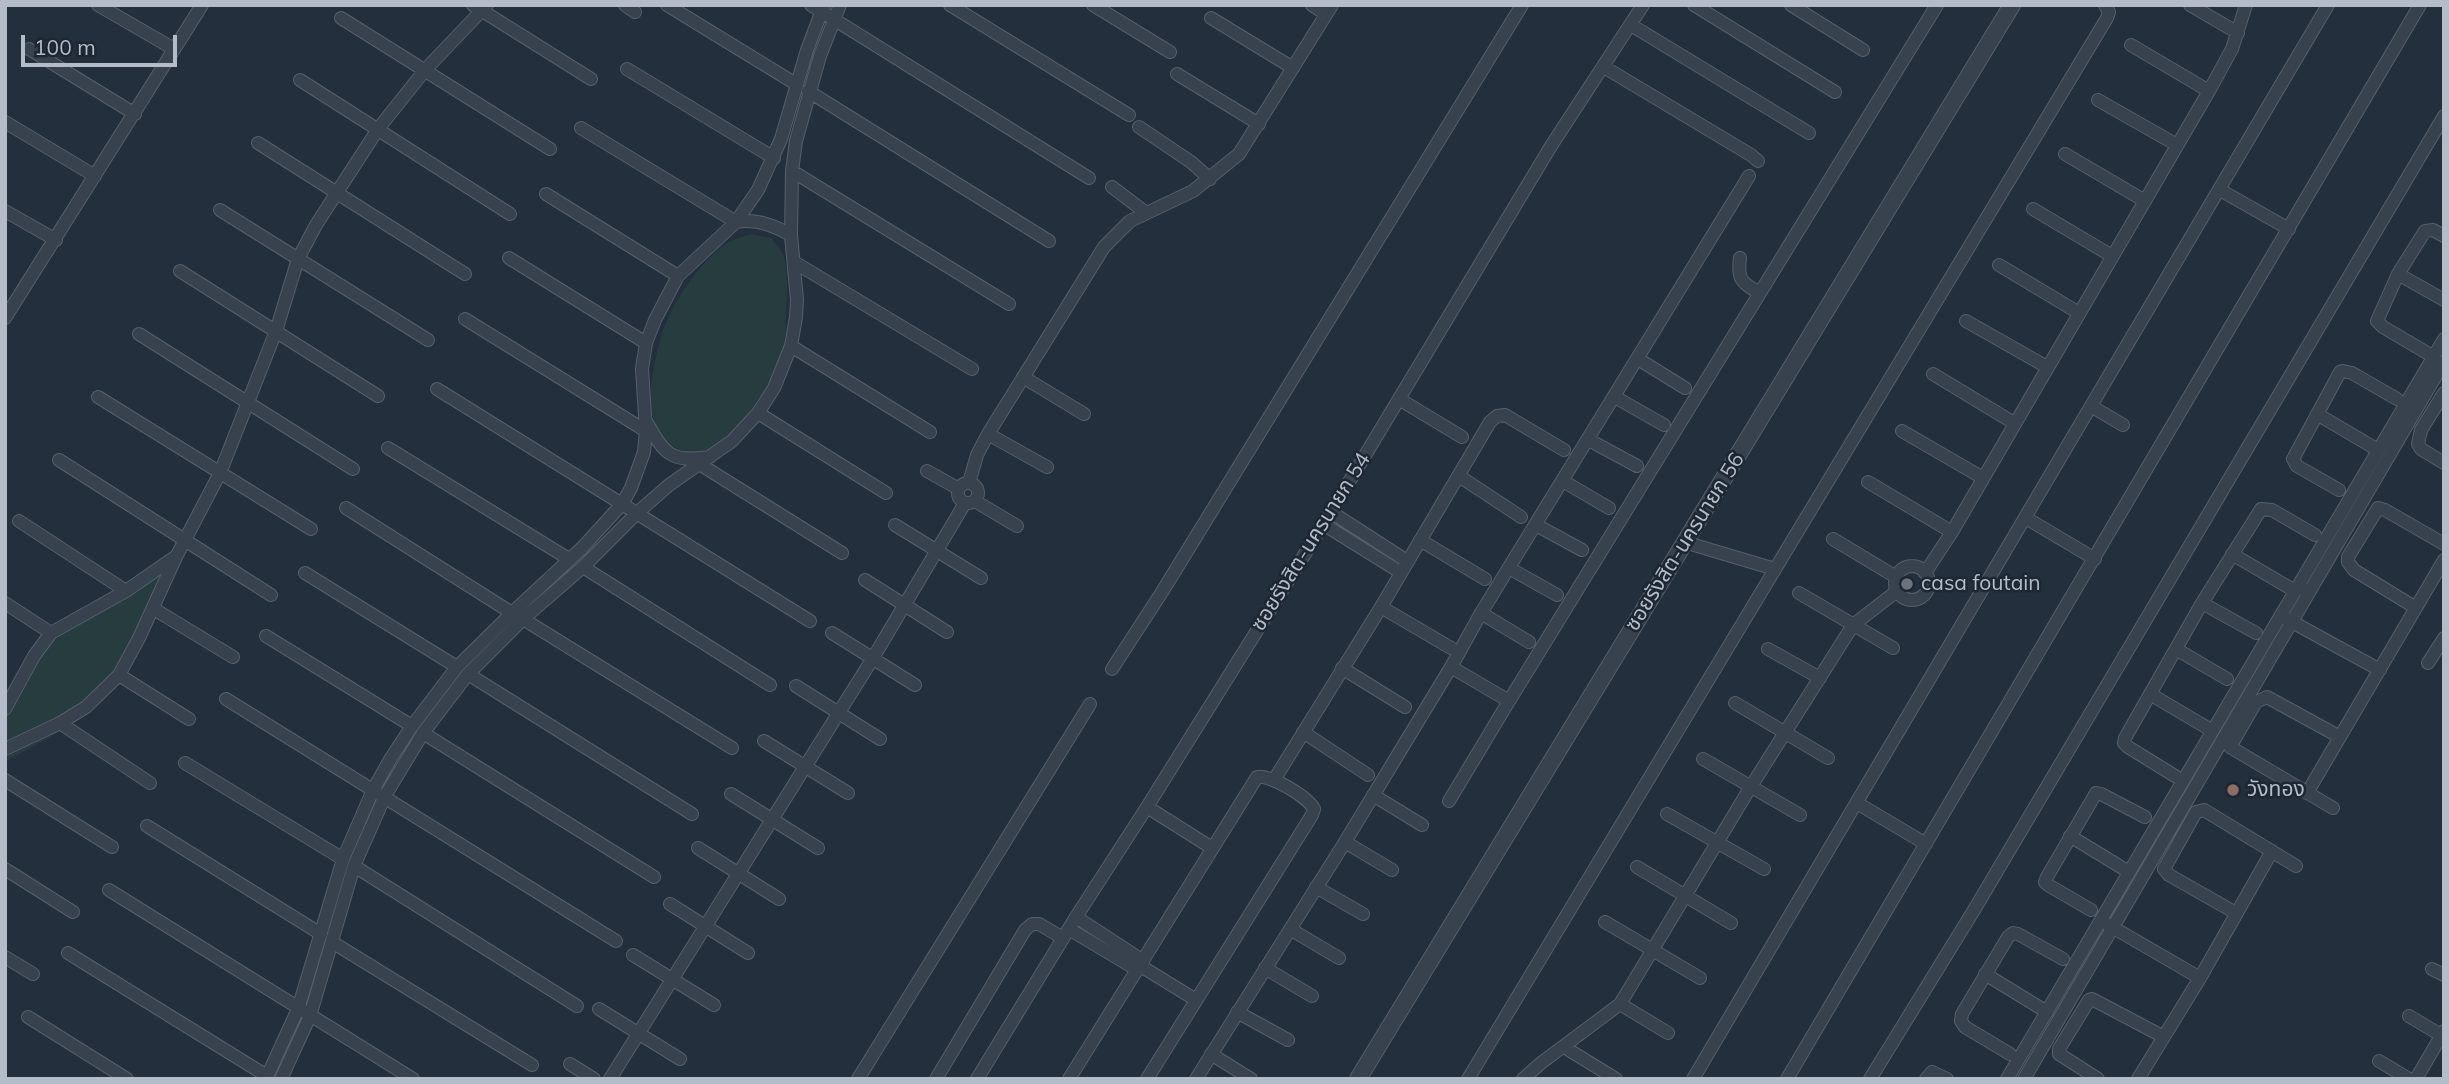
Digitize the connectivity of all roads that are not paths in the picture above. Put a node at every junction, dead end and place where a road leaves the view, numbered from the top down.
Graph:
1 (98, 5) edge
2 (202, 5) edge
3 (667, 5) edge
4 (840, 5) edge
5 (950, 5) edge
6 (1093, 5) edge
7 (1312, 5) edge
8 (1522, 5) edge
9 (1643, 5) edge
10 (1695, 5) edge
11 (1791, 5) edge
12 (1937, 5) edge
13 (2012, 5) edge
14 (2105, 5) edge
15 (2190, 5) edge
16 (2246, 5) edge
17 (2328, 5) edge
18 (2420, 5) edge
19 (480, 7) edge
20 (819, 7) edge
21 (1329, 9) edge
22 (341, 18) dead end
23 (1211, 18) dead end
24 (834, 19) junction
25 (1631, 25) junction
26 (2238, 33) junction
27 (2131, 45) dead end
28 (29, 49) dead end
29 (174, 49) junction
30 (1864, 50) dead end
31 (1170, 52) dead end
32 (1604, 67) junction
33 (1293, 68) junction
34 (626, 69) dead end
35 (425, 70) junction
36 (1177, 74) dead end
37 (591, 79) dead end
38 (300, 80) dead end
39 (796, 84) junction
40 (2209, 91) junction
41 (808, 92) junction
42 (1835, 92) dead end
43 (2098, 100) dead end
44 (135, 114) junction
45 (1129, 115) dead end
46 (2444, 116) edge
47 (5, 122) edge
48 (1259, 124) junction
49 (1139, 127) dead end
50 (582, 128) dead end
51 (378, 129) junction
52 (1809, 133) dead end
53 (258, 143) dead end
54 (2177, 145) junction
55 (550, 149) dead end
56 (2065, 154) dead end
57 (774, 158) junction
58 (1758, 161) dead end
59 (792, 171) junction
60 (95, 176) junction
61 (1749, 176) dead end
62 (1089, 178) dead end
63 (1210, 178) junction
64 (1112, 187) dead end
65 (2220, 190) junction
66 (335, 192) junction
67 (546, 194) dead end
68 (2145, 201) junction
69 (2033, 209) dead end
70 (220, 210) dead end
71 (5, 211) edge
72 (1145, 212) junction
73 (510, 214) dead end
74 (736, 222) junction
75 (2289, 229) junction
76 (790, 235) junction
77 (2444, 236) edge
78 (56, 240) junction
79 (1049, 241) dead end
80 (2112, 256) junction
81 (509, 258) dead end
82 (1740, 258) dead end
83 (298, 259) junction
84 (794, 262) junction
85 (1999, 265) dead end
86 (180, 271) dead end
87 (2398, 274) junction
88 (465, 275) dead end
89 (678, 276) junction
90 (1760, 293) junction
91 (2444, 300) edge
92 (10, 301) edge
93 (1009, 304) dead end
94 (2079, 313) junction
95 (5, 318) edge
96 (465, 320) dead end
97 (1966, 321) dead end
98 (276, 331) junction
99 (139, 334) dead end
100 (428, 340) dead end
101 (2444, 340) edge
102 (646, 343) junction
103 (791, 346) junction
104 (1637, 359) junction
105 (2439, 360) edge
106 (2048, 367) junction
107 (972, 369) dead end
108 (1933, 374) dead end
109 (1023, 377) junction
110 (1685, 388) dead end
111 (437, 389) dead end
112 (2444, 393) edge
113 (378, 396) dead end
114 (98, 397) dead end
115 (1615, 397) junction
116 (1399, 399) junction
117 (2397, 399) dead end
118 (249, 402) junction
119 (2091, 406) junction
120 (758, 413) junction
121 (1084, 414) dead end
122 (2318, 414) junction
123 (2014, 423) junction
124 (645, 425) junction
125 (1664, 425) dead end
126 (2123, 425) dead end
127 (1902, 431) dead end
128 (930, 432) dead end
129 (988, 434) junction
130 (1462, 437) dead end
131 (1589, 440) junction
132 (388, 447) dead end
133 (1564, 450) dead end
134 (2378, 450) junction
135 (59, 460) dead end
136 (706, 461) junction
137 (2444, 463) edge
138 (1637, 466) dead end
139 (1046, 467) dead end
140 (354, 469) dead end
141 (927, 471) dead end
142 (220, 473) junction
143 (1458, 476) junction
144 (1983, 478) junction
145 (1563, 481) junction
146 (1868, 482) dead end
147 (964, 486) junction
148 (2339, 490) dead end
149 (886, 493) dead end
150 (970, 502) junction
151 (622, 504) junction
152 (346, 508) dead end
153 (1609, 508) dead end
154 (1331, 512) junction
155 (637, 513) junction
156 (1521, 517) dead end
157 (2026, 518) junction
158 (19, 522) dead end
159 (1324, 524) junction
160 (1536, 524) junction
161 (895, 525) dead end
162 (1017, 526) dead end
163 (311, 529) dead end
164 (1952, 532) junction
165 (2315, 535) dead end
166 (1833, 539) dead end
167 (186, 540) junction
168 (1420, 540) junction
169 (1684, 542) junction
170 (2444, 544) edge
171 (1582, 550) dead end
172 (937, 551) junction
173 (842, 553) dead end
174 (2232, 554) junction
175 (176, 556) junction
176 (569, 559) junction
177 (2095, 559) junction
178 (2444, 560) edge
179 (1404, 566) junction
180 (583, 567) junction
181 (1509, 568) junction
182 (1775, 569) junction
183 (2321, 572) junction
184 (305, 573) dead end
185 (1925, 573) junction
186 (1896, 577) junction
187 (981, 578) dead end
188 (1485, 579) dead end
189 (865, 580) dead end
190 (127, 591) junction
191 (1897, 591) junction
192 (2295, 591) junction
193 (1799, 593) dead end
194 (271, 595) dead end
195 (1557, 595) dead end
196 (2202, 603) junction
197 (5, 604) edge
198 (905, 606) junction
199 (1381, 607) junction
200 (2416, 608) junction
201 (154, 609) junction
202 (1481, 613) junction
203 (517, 616) junction
204 (2286, 619) junction
205 (810, 621) dead end
206 (1853, 625) junction
207 (947, 632) dead end
208 (51, 633) junction
209 (832, 633) dead end
210 (2256, 633) dead end
211 (266, 636) dead end
212 (2444, 638) edge
213 (1529, 642) dead end
214 (1451, 648) dead end
215 (1894, 648) dead end
216 (1768, 649) dead end
217 (2176, 649) junction
218 (233, 657) dead end
219 (873, 658) junction
220 (2428, 663) dead end
221 (1451, 667) junction
222 (1342, 668) junction
223 (1112, 669) dead end
224 (463, 670) junction
225 (2380, 670) junction
226 (119, 675) junction
227 (1820, 678) junction
228 (2227, 679) dead end
229 (770, 685) dead end
230 (915, 685) dead end
231 (796, 686) dead end
232 (8, 693) edge
233 (2150, 694) junction
234 (226, 699) dead end
235 (1509, 701) junction
236 (1735, 702) dead end
237 (1090, 704) dead end
238 (1405, 707) dead end
239 (5, 709) edge
240 (838, 713) junction
241 (189, 719) dead end
242 (60, 723) junction
243 (417, 729) junction
244 (2211, 730) junction
245 (1303, 732) junction
246 (1784, 734) junction
247 (2340, 737) junction
248 (880, 739) dead end
249 (764, 741) dead end
250 (732, 748) dead end
251 (5, 749) edge
252 (1703, 758) dead end
253 (1828, 758) dead end
254 (185, 763) dead end
255 (805, 766) junction
256 (1368, 775) dead end
257 (2175, 776) dead end
258 (5, 780) edge
259 (1274, 780) junction
260 (150, 783) dead end
261 (1750, 788) junction
262 (379, 793) junction
263 (848, 793) dead end
264 (2307, 793) junction
265 (731, 794) dead end
266 (1373, 795) junction
267 (1449, 801) dead end
268 (1857, 803) junction
269 (1147, 807) junction
270 (2333, 808) dead end
271 (692, 814) dead end
272 (1667, 814) dead end
273 (1800, 815) dead end
274 (2145, 817) dead end
275 (772, 819) junction
276 (1422, 825) dead end
277 (147, 826) dead end
278 (2070, 836) junction
279 (1345, 842) junction
280 (1717, 842) junction
281 (1926, 844) junction
282 (112, 847) dead end
283 (698, 848) dead end
284 (818, 848) dead end
285 (1212, 848) junction
286 (2272, 851) junction
287 (349, 862) junction
288 (2296, 866) dead end
289 (1637, 867) dead end
290 (5, 869) edge
291 (1764, 869) dead end
292 (1392, 870) dead end
293 (2129, 872) junction
294 (738, 874) junction
295 (654, 877) dead end
296 (1316, 887) junction
297 (108, 891) dead end
298 (1686, 896) junction
299 (779, 899) dead end
300 (670, 904) dead end
301 (2091, 910) dead end
302 (73, 912) dead end
303 (1363, 914) dead end
304 (2236, 914) junction
305 (1076, 917) junction
306 (2101, 920) junction
307 (1605, 922) dead end
308 (1731, 923) dead end
309 (705, 927) junction
310 (2114, 928) junction
311 (1290, 929) junction
312 (321, 934) junction
313 (1066, 934) junction
314 (616, 941) dead end
315 (332, 942) junction
316 (1652, 950) junction
317 (68, 953) dead end
318 (748, 953) dead end
319 (633, 955) dead end
320 (5, 957) edge
321 (1339, 958) dead end
322 (2063, 959) dead end
323 (1141, 966) junction
324 (1265, 968) junction
325 (33, 974) dead end
326 (1986, 974) junction
327 (1700, 978) dead end
328 (2200, 978) junction
329 (672, 980) junction
330 (1312, 996) dead end
331 (1196, 1000) junction
332 (1620, 1004) junction
333 (713, 1005) dead end
334 (577, 1006) dead end
335 (599, 1009) dead end
336 (304, 1012) junction
337 (1237, 1012) junction
338 (2047, 1012) junction
339 (2409, 1016) dead end
340 (29, 1017) dead end
341 (639, 1033) junction
342 (1668, 1033) dead end
343 (2443, 1034) edge
344 (2164, 1037) junction
345 (1288, 1040) dead end
346 (1564, 1048) junction
347 (1211, 1054) junction
348 (2010, 1054) dead end
349 (680, 1059) dead end
350 (2379, 1061) dead end
351 (570, 1064) dead end
352 (532, 1065) dead end
353 (266, 1077) edge
354 (127, 1079) edge
355 (281, 1079) edge
356 (413, 1079) edge
357 (594, 1079) edge
358 (610, 1079) edge
359 (858, 1079) edge
360 (936, 1079) edge
361 (977, 1079) edge
362 (1069, 1079) edge
363 (1147, 1079) edge
364 (1196, 1079) edge
365 (1251, 1079) edge
366 (1358, 1079) edge
367 (1468, 1079) edge
368 (1524, 1079) edge
369 (1616, 1079) edge
370 (1693, 1079) edge
371 (1787, 1079) edge
372 (1870, 1079) edge
373 (1926, 1079) edge
374 (1947, 1079) edge
375 (2007, 1079) edge
376 (2024, 1079) edge
377 (2098, 1079) edge
378 (2138, 1079) edge
379 (2409, 1079) edge
380 (2416, 1079) edge

1 - 29 street
2 - 29 street
3 - 39 street
4 - 24 street
5 - 45 street
6 - 31 street
7 - 21 street
8 - 223 street
9 - 25 street, ซอยรังสิต-นครนายก 54
10 - 42 street
11 - 30 street
12 - 90 street
13 - 169 street, ซอยรังสิต-นครนายก 56
14 - 182 street
15 - 26 street
16 - 26 street
17 - 65 street
18 - 75 street
19 - 35 street
19 - 37 street
20 - 24 street
20 - 39 street
21 - 33 street
22 - 35 street
23 - 33 street
24 - 41 street
24 - 62 street
25 - 32 street, ซอยรังสิต-นครนายก 54
25 - 52 street
26 - 40 street
27 - 40 street
28 - 44 street
29 - 44 street
32 - 58 street
32 - 116 street, ซอยรังสิต-นครนายก 54
33 - 48 street
34 - 57 street
35 - 51 street
35 - 55 street
36 - 48 street
38 - 51 street
39 - 57 street
40 - 54 street
41 - 59 street
41 - 79 street
43 - 54 street
44 - 60 street
46 - 372 street
47 - 60 street
48 - 63 street
49 - 63 street
50 - 74 street
51 - 66 street
51 - 73 street
53 - 66 street
54 - 68 street
56 - 68 street
57 - 74 street
59 - 76 street
59 - 93 street
60 - 78 street
61 - 104 street
63 - 72 street
64 - 72 street
65 - 75 street
65 - 119 street
66 - 83 street
66 - 88 street
67 - 89 street
68 - 80 street
69 - 80 street
70 - 83 street
71 - 78 street
72 - 109 street
74 - 76 street
74 - 89 street
75 - 177 street
76 - 84 street
77 - 87 street
78 - 92 street
80 - 94 street
81 - 102 street
82 - 90 street
83 - 98 street
83 - 100 street
84 - 103 street
84 - 107 street
85 - 94 street
86 - 98 street
87 - 91 street
87 - 105 street
89 - 102 street
90 - 235 street
92 - 95 street
94 - 106 street
96 - 124 street
97 - 106 street
98 - 113 street
98 - 118 street
99 - 118 street
101 - 105 street
102 - 124 street
103 - 120 street
103 - 128 street
104 - 110 street
104 - 115 street
105 - 134 street
105 - 183 street
106 - 123 street
108 - 123 street
109 - 121 street
109 - 129 street
111 - 151 street
112 - 137 street
114 - 142 street
115 - 125 street
115 - 131 street
116 - 130 street
116 - 154 street, ซอยรังสิต-นครนายก 54
117 - 122 street
118 - 140 street
118 - 142 street
119 - 126 street
119 - 157 street
120 - 136 street
120 - 149 street
122 - 134 street
122 - 148 street
123 - 144 street
124 - 136 street
124 - 151 street
127 - 144 street
129 - 139 street
129 - 147 street
131 - 138 street
131 - 145 street
132 - 176 street
133 - 143 street
134 - 192 street
135 - 167 street
136 - 155 street
136 - 173 street
141 - 147 street
142 - 163 street
142 - 167 street
143 - 156 street
143 - 168 street
144 - 164 street
145 - 153 street
145 - 160 street
146 - 164 street
147 - 150 street
150 - 162 street
150 - 172 street
151 - 155 street
151 - 176 street
152 - 203 street
154 - 159 street, ซอยรังสิต-นครนายก 54
154 - 179 street
155 - 180 street
155 - 205 street
157 - 177 street
157 - 268 street
158 - 190 street
159 - 179 street
159 - 269 street, ซอยรังสิต-นครนายก 54
160 - 171 street
160 - 181 street
161 - 172 street
164 - 185 street
165 - 174 street
166 - 186 street
167 - 175 street
167 - 194 street
168 - 179 street
168 - 188 street
169 - 182 street
169 - 366 street, ซอยรังสิต-นครนายก 56
170 - 200 street
172 - 187 street
172 - 198 street
174 - 192 street
174 - 196 street
175 - 190 street
175 - 201 street
176 - 203 street
177 - 281 street
178 - 200 street
179 - 199 street
180 - 203 street
180 - 229 street
181 - 195 street
181 - 202 street
182 - 367 street
183 - 192 street
183 - 204 street
184 - 224 street
185 - 186 street
185 - 191 street
186 - 191 street
189 - 198 street
190 - 208 street
191 - 206 street
192 - 204 street
193 - 206 street
196 - 210 street
196 - 217 street
197 - 208 street
198 - 207 street
198 - 219 street
199 - 214 street
199 - 222 street
200 - 225 street
201 - 218 street
201 - 226 street
202 - 213 street
202 - 221 street
203 - 224 street
203 - 250 street
204 - 225 street
204 - 244 street
204 - 310 street
206 - 215 street
206 - 227 street
208 - 232 street
209 - 219 street
211 - 243 street
212 - 220 street
216 - 227 street
217 - 228 street
217 - 233 street
219 - 230 street
219 - 240 street
221 - 235 street
221 - 266 street
222 - 238 street
222 - 245 street
224 - 243 street
224 - 271 street
225 - 247 street
226 - 241 street
226 - 242 street
227 - 246 street
231 - 240 street
232 - 239 street
233 - 244 street
233 - 257 street
234 - 262 street
235 - 267 street
236 - 246 street
237 - 359 street
240 - 248 street
240 - 255 street
242 - 251 street
242 - 260 street
243 - 262 street
243 - 295 street
244 - 293 street
245 - 256 street
245 - 259 street
246 - 253 street
246 - 261 street
247 - 264 street
247 - 264 street
249 - 255 street
252 - 261 street
254 - 287 street
255 - 263 street
255 - 275 street
258 - 282 street
259 - 285 street
259 - 331 street
261 - 273 street
261 - 280 street
262 - 287 street
262 - 314 street
264 - 270 street
265 - 275 street
266 - 276 street
266 - 279 street
268 - 281 street
268 - 370 street
269 - 285 street
269 - 305 street, ซอยรังสิต-นครนายก 54
272 - 280 street
274 - 278 street
275 - 284 street
275 - 294 street
277 - 312 street
278 - 293 street
278 - 301 street
279 - 292 street
279 - 296 street
280 - 291 street
280 - 298 street
281 - 371 street
283 - 294 street
285 - 323 street
286 - 288 street
286 - 304 street
286 - 304 street
287 - 312 street
287 - 315 street
287 - 334 street
289 - 298 street
290 - 302 street
293 - 306 street
294 - 299 street
294 - 309 street
296 - 303 street
296 - 311 street
297 - 336 street
298 - 308 street
298 - 316 street
300 - 309 street
304 - 328 street
305 - 313 street, ซอยรังสิต-นครนายก 54
305 - 323 street
306 - 310 street
306 - 338 street
307 - 316 street
309 - 318 street
309 - 329 street
310 - 328 street
310 - 376 street
311 - 321 street
311 - 324 street
312 - 336 street
313 - 323 street
313 - 360 street
313 - 361 street, ซอยรังสิต-นครนายก 54
315 - 336 street
315 - 352 street
316 - 327 street
316 - 332 street
317 - 353 street
319 - 329 street
320 - 325 street
322 - 326 street
323 - 331 street
323 - 362 street
324 - 330 street
324 - 337 street
326 - 338 street
326 - 348 street
328 - 344 street
329 - 333 street
329 - 341 street
331 - 363 street
332 - 342 street
332 - 346 street
335 - 341 street
336 - 353 street
336 - 355 street
336 - 356 street
337 - 345 street
337 - 347 street
338 - 375 street
339 - 343 street
340 - 354 street
341 - 349 street
341 - 358 street
343 - 380 street
344 - 377 street
344 - 378 street
346 - 368 street
346 - 369 street
347 - 364 street
347 - 365 street
350 - 379 street
351 - 357 street
373 - 374 street

